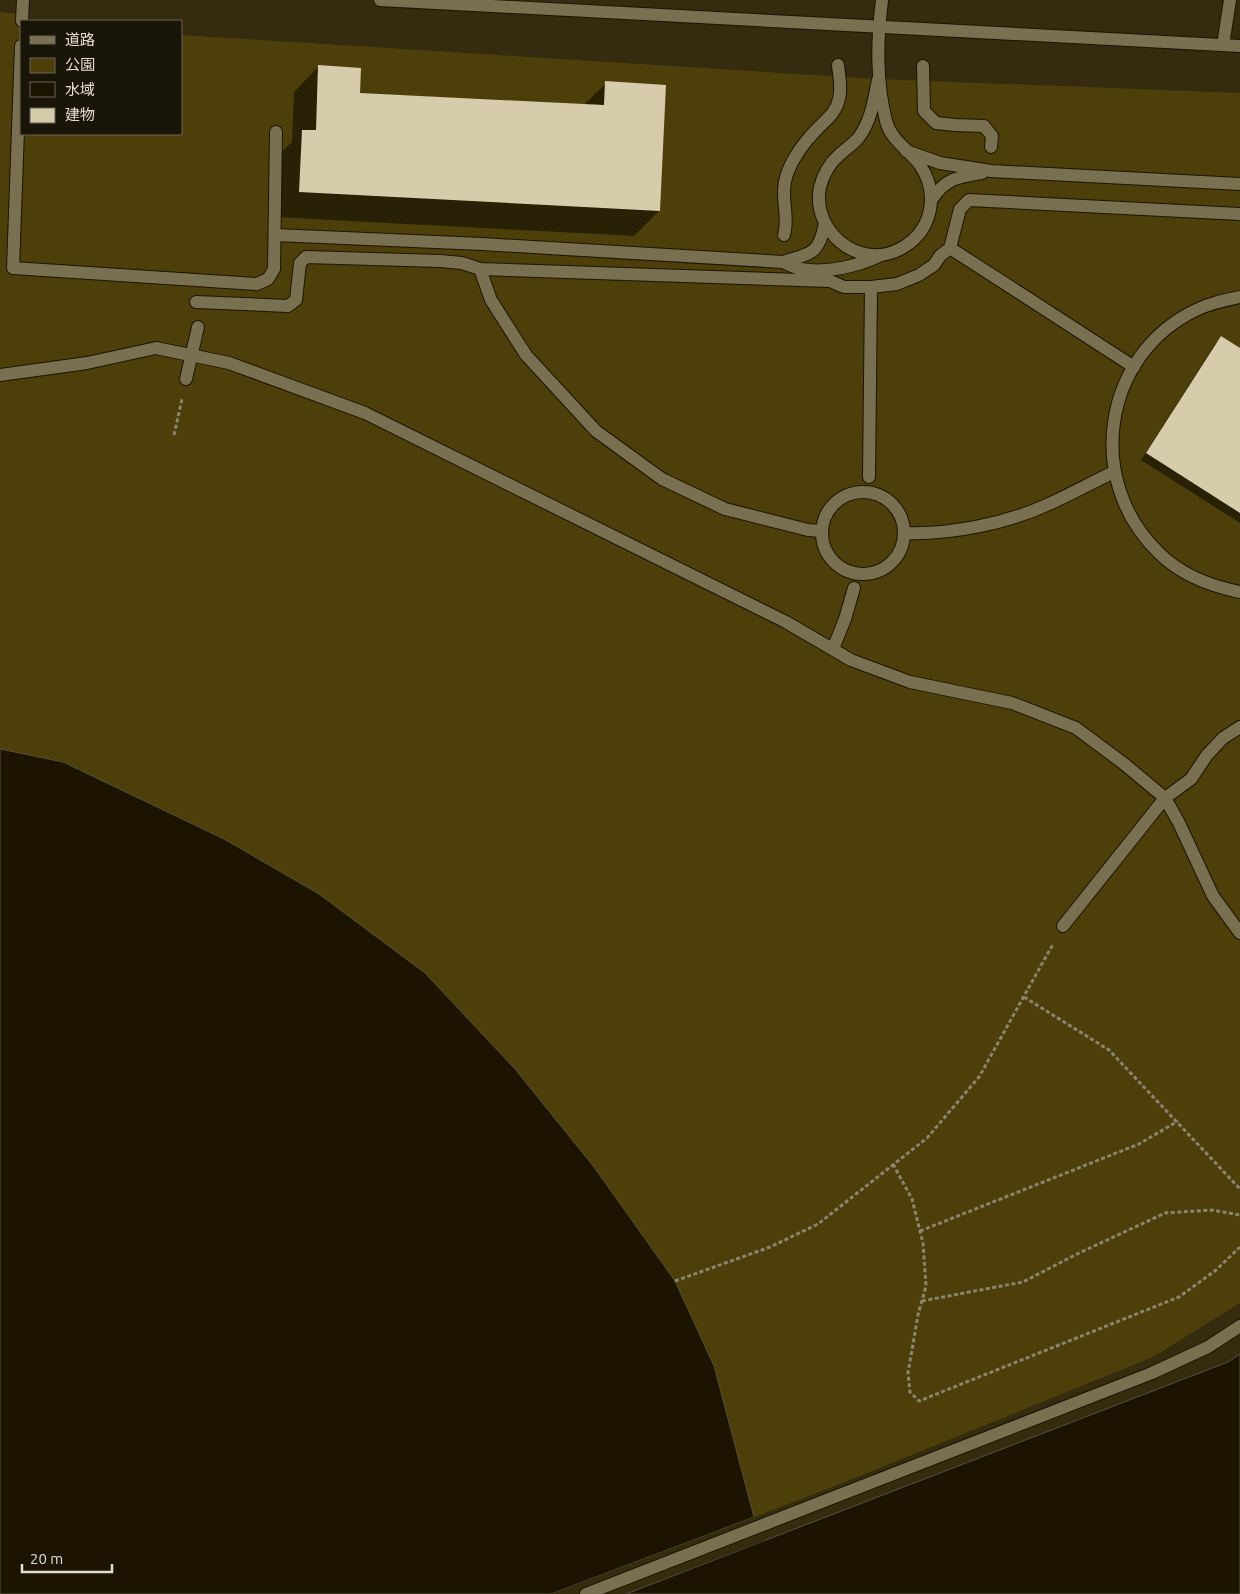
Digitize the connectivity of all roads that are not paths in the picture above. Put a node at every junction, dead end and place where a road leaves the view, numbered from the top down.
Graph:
1 (23, 0) edge
2 (380, 0) edge
3 (882, 0) edge
4 (1230, 0) edge
5 (416, 1) edge
6 (22, 20) edge
7 (879, 28) junction
8 (1224, 45) junction
9 (1240, 46) edge
10 (838, 65) dead end
11 (923, 66) dead end
12 (20, 74) edge
13 (878, 80) junction
14 (276, 132) dead end
15 (991, 147) dead end
16 (906, 151) junction
17 (992, 171) junction
18 (1240, 184) edge
19 (932, 199) junction
20 (1240, 214) edge
21 (825, 223) junction
22 (275, 235) junction
23 (784, 235) dead end
24 (950, 248) junction
25 (881, 255) junction
26 (782, 262) junction
27 (480, 269) junction
28 (870, 287) junction
29 (1240, 297) edge
30 (196, 302) dead end
31 (198, 327) dead end
32 (193, 355) junction
33 (1134, 367) junction
34 (0, 375) edge
35 (186, 379) road end
36 (1114, 472) junction
37 (869, 477) dead end
38 (822, 531) junction
39 (904, 533) junction
40 (854, 588) dead end
41 (1240, 592) edge
42 (833, 650) junction
43 (1240, 727) edge
44 (1165, 798) junction
45 (1063, 926) road end
46 (1240, 934) edge
47 (1240, 1326) edge
48 (586, 1594) edge

1 - 6 street
2 - 5 street
3 - 7 street
4 - 8 street
5 - 7 street
7 - 8 street
7 - 13 street
8 - 9 street
10 - 23 street
11 - 15 street
12 - 22 street
13 - 16 street
13 - 21 street
14 - 22 street
16 - 17 street
16 - 19 street
17 - 18 street
17 - 19 street
19 - 25 street
20 - 24 street
21 - 25 street
21 - 26 street
22 - 26 street
24 - 28 street
24 - 33 street
25 - 26 street
27 - 28 street
27 - 30 street
27 - 38 street
28 - 37 street
29 - 33 street
31 - 32 street
32 - 34 street
32 - 35 street
32 - 42 street
33 - 36 street
36 - 39 street
36 - 41 street
38 - 39 street
38 - 39 street
40 - 42 street
42 - 44 street
43 - 44 street
44 - 45 street
44 - 46 street
47 - 48 street

